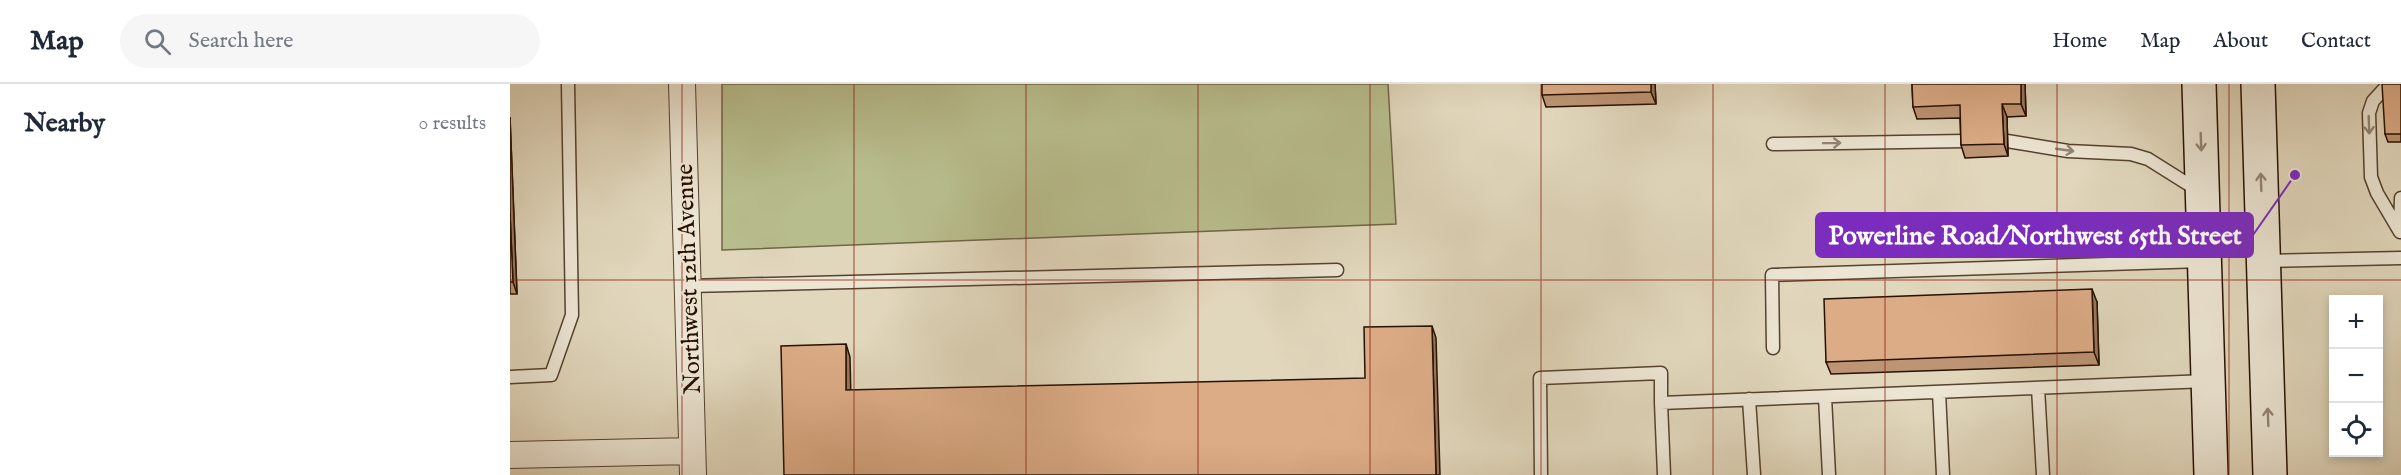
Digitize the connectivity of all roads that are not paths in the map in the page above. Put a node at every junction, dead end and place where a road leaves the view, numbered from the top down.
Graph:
1 (568, 84) edge
2 (682, 84) edge
3 (2199, 84) edge
4 (2258, 84) edge
5 (2401, 86) edge
6 (1965, 141) edge
7 (2007, 141) dead end
8 (1773, 144) dead end
9 (2203, 192) junction
10 (2401, 198) edge
11 (2401, 234) edge
12 (2401, 258) edge
13 (2205, 261) junction
14 (2263, 261) junction
15 (1337, 270) dead end
16 (688, 286) junction
17 (1773, 348) dead end
18 (510, 376) edge
19 (2208, 381) junction
20 (2038, 388) junction
21 (1940, 392) junction
22 (1825, 397) junction
23 (1749, 399) junction
24 (1661, 403) junction
25 (510, 455) edge
26 (693, 463) edge
27 (1541, 475) edge
28 (1664, 475) edge
29 (1754, 475) edge
30 (1829, 475) edge
31 (1943, 475) edge
32 (2043, 475) edge
33 (2211, 475) edge
34 (2270, 475) edge

1 - 18 lane
2 - 16 street, Northwest 12th Avenue
3 -> 9 main road
14 -> 4 main road
5 -> 11 lane
8 -> 6 lane
7 -> 9 lane
9 - 13 main road
10 - 11 lane
12 - 14 lane
13 - 17 lane
13 - 19 main road
34 -> 14 main road
15 - 16 lane
16 - 26 street, Northwest 12th Avenue
19 - 20 lane
19 - 33 main road
20 - 21 lane
20 - 32 lane
21 - 22 lane
21 - 31 lane
22 - 23 lane
22 - 30 lane
23 - 24 lane
23 - 29 lane
24 - 27 lane
24 - 28 lane
25 - 26 street

